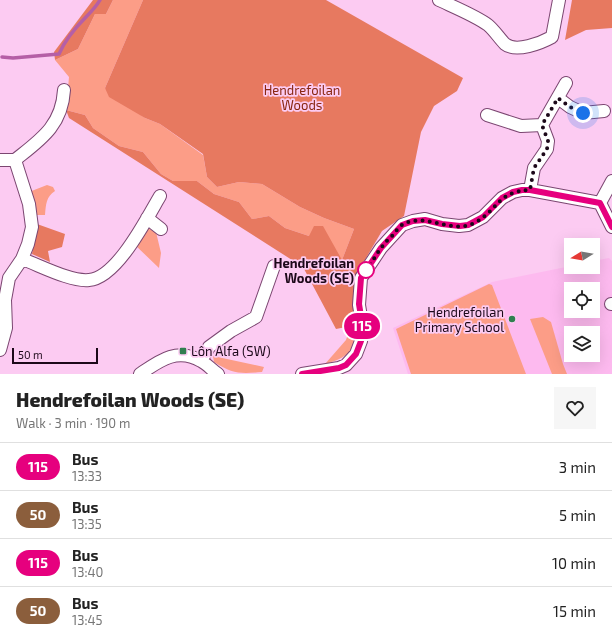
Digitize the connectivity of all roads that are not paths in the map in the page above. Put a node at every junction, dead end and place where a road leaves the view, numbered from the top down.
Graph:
1 (439, 0) edge
2 (559, 0) edge
3 (566, 83) dead end
4 (66, 97) dead end
5 (558, 98) junction
6 (604, 111) dead end
7 (487, 115) dead end
8 (542, 125) junction
9 (0, 160) edge
10 (15, 160) junction
11 (612, 181) edge
12 (530, 190) junction
13 (160, 196) dead end
14 (600, 203) junction
15 (147, 218) junction
16 (612, 227) edge
17 (162, 229) dead end
18 (22, 259) junction
19 (274, 266) dead end
20 (0, 350) edge
21 (201, 361) junction
22 (350, 370) edge
23 (140, 374) edge
24 (218, 374) edge
25 (302, 374) edge

1 - 2 street
3 - 5 street
4 - 10 street
5 - 6 street
5 - 8 street
7 - 8 street
8 - 12 street
9 - 10 street
10 - 18 street
11 - 14 street
12 - 14 street
12 - 22 street
13 - 15 street
14 - 16 street
15 - 17 street
15 - 18 street
18 - 20 street
19 - 21 street
21 - 23 street
21 - 24 street
22 - 25 street

